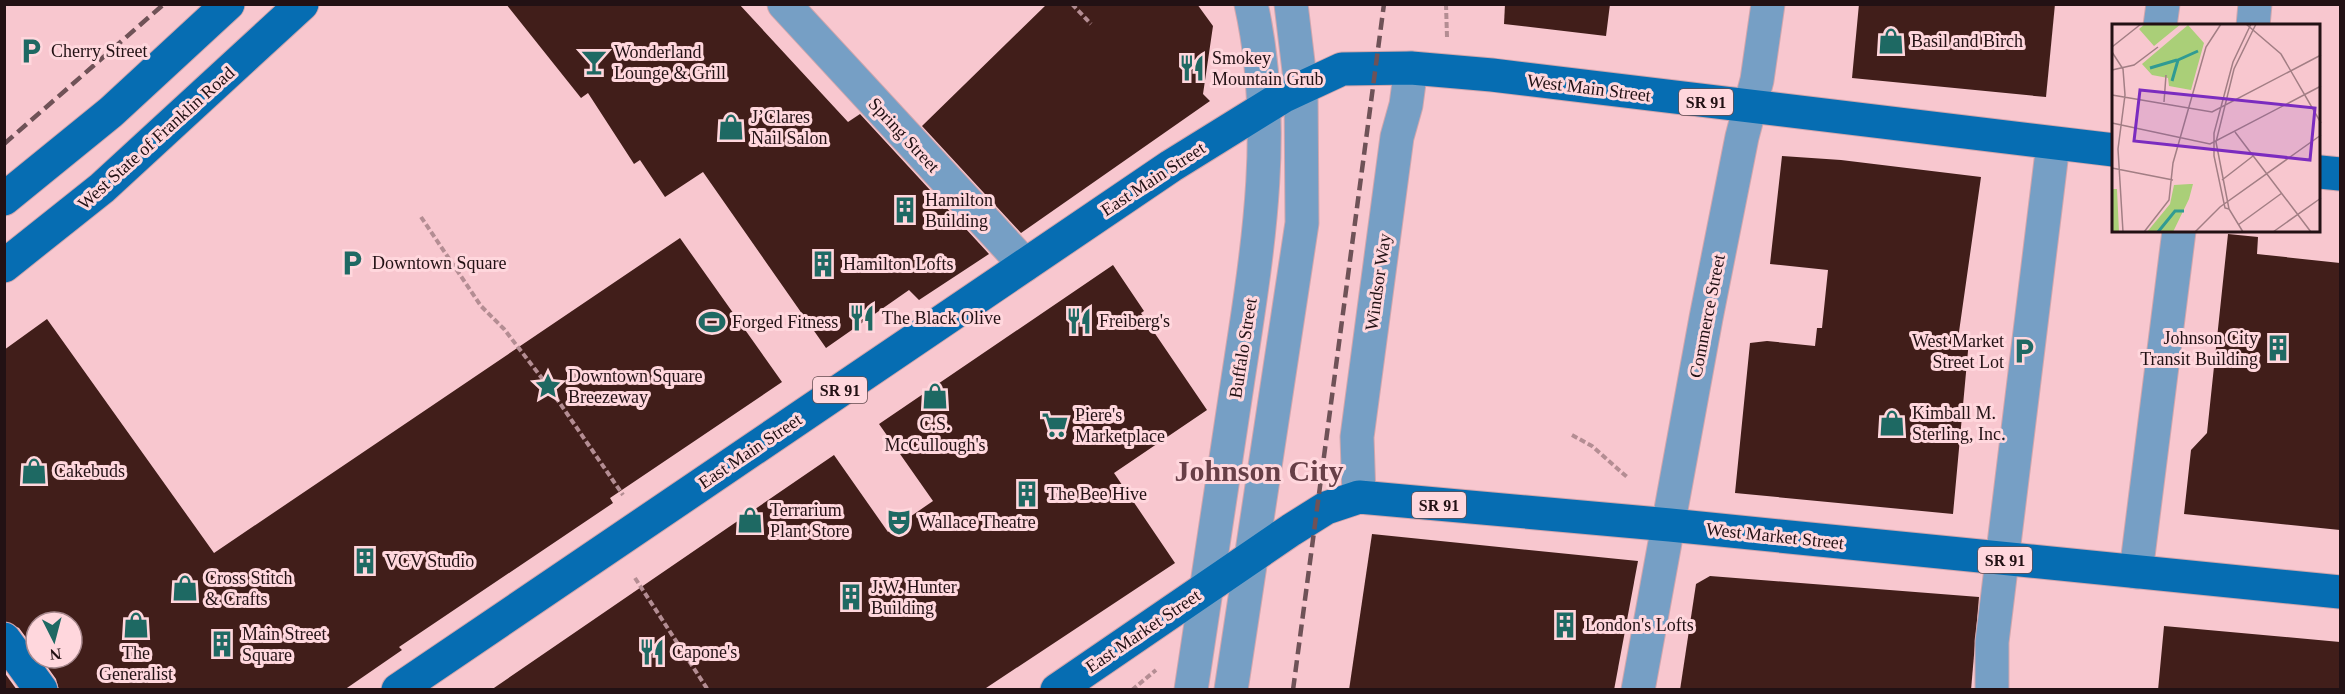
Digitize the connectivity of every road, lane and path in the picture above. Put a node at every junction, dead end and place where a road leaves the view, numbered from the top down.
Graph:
1 (228, 4) edge
2 (302, 4) edge
3 (784, 4) edge
4 (1072, 4) edge
5 (1251, 4) edge
6 (1291, 4) edge
7 (1768, 4) edge
8 (2163, 4) edge
9 (2255, 4) edge
10 (1091, 24) dead end
11 (2160, 24) edge
12 (2253, 24) edge
13 (1411, 68) junction
14 (1284, 97) junction
15 (1750, 108) junction
16 (2053, 144) junction
17 (2112, 150) edge
18 (2321, 172) edge
19 (2340, 174) edge
20 (4, 199) edge
21 (421, 217) dead end
22 (2179, 232) edge
23 (1025, 265) junction
24 (4, 266) edge
25 (1572, 435) dead end
26 (1627, 477) dead end
27 (1359, 497) junction
28 (626, 498) dead end
29 (1670, 525) junction
30 (2002, 560) junction
31 (1229, 572) junction
32 (2136, 572) junction
33 (635, 578) dead end
34 (2340, 592) edge
35 (4, 639) edge
36 (1158, 668) dead end
37 (41, 690) edge
38 (398, 690) edge
39 (708, 690) edge
40 (1057, 690) edge
41 (1132, 690) edge
42 (1191, 690) edge
43 (1231, 690) edge
44 (1638, 690) edge
45 (1992, 690) edge

1 - 20 main road
2 - 24 main road, West State of Franklin Road
3 - 23 street, Spring Street
4 - 10 path
5 - 14 street, Buffalo Street
6 - 14 street, Buffalo Street
7 - 15 street, Commerce Street
8 - 11 street
9 - 12 street
13 - 14 main road, West Main Street / SR 91
13 - 15 main road, West Main Street / SR 91
13 - 27 street, Windsor Way
14 - 23 main road, East Main Street / SR 91
14 - 31 street, Buffalo Street
14 - 31 street, Buffalo Street
15 - 16 main road, West Main Street / SR 91
15 - 29 street, Commerce Street
16 - 17 main road, West Main Street / SR 91
16 - 30 street
18 - 19 main road
21 - 28 path
22 - 32 street
23 - 38 main road, East Main Street / SR 91
25 - 26 path
27 - 29 main road, West Market Street / SR 91
27 - 31 main road, West Market Street / SR 91
29 - 30 main road, West Market Street / SR 91
29 - 44 street, Commerce Street
30 - 32 main road, West Market Street / SR 91
30 - 45 street
31 - 40 main road, East Market Street / SR 91
31 - 42 street, Buffalo Street
31 - 43 street, Buffalo Street
32 - 34 main road, West Market Street / SR 91
33 - 39 path
35 - 37 main road
36 - 41 path

